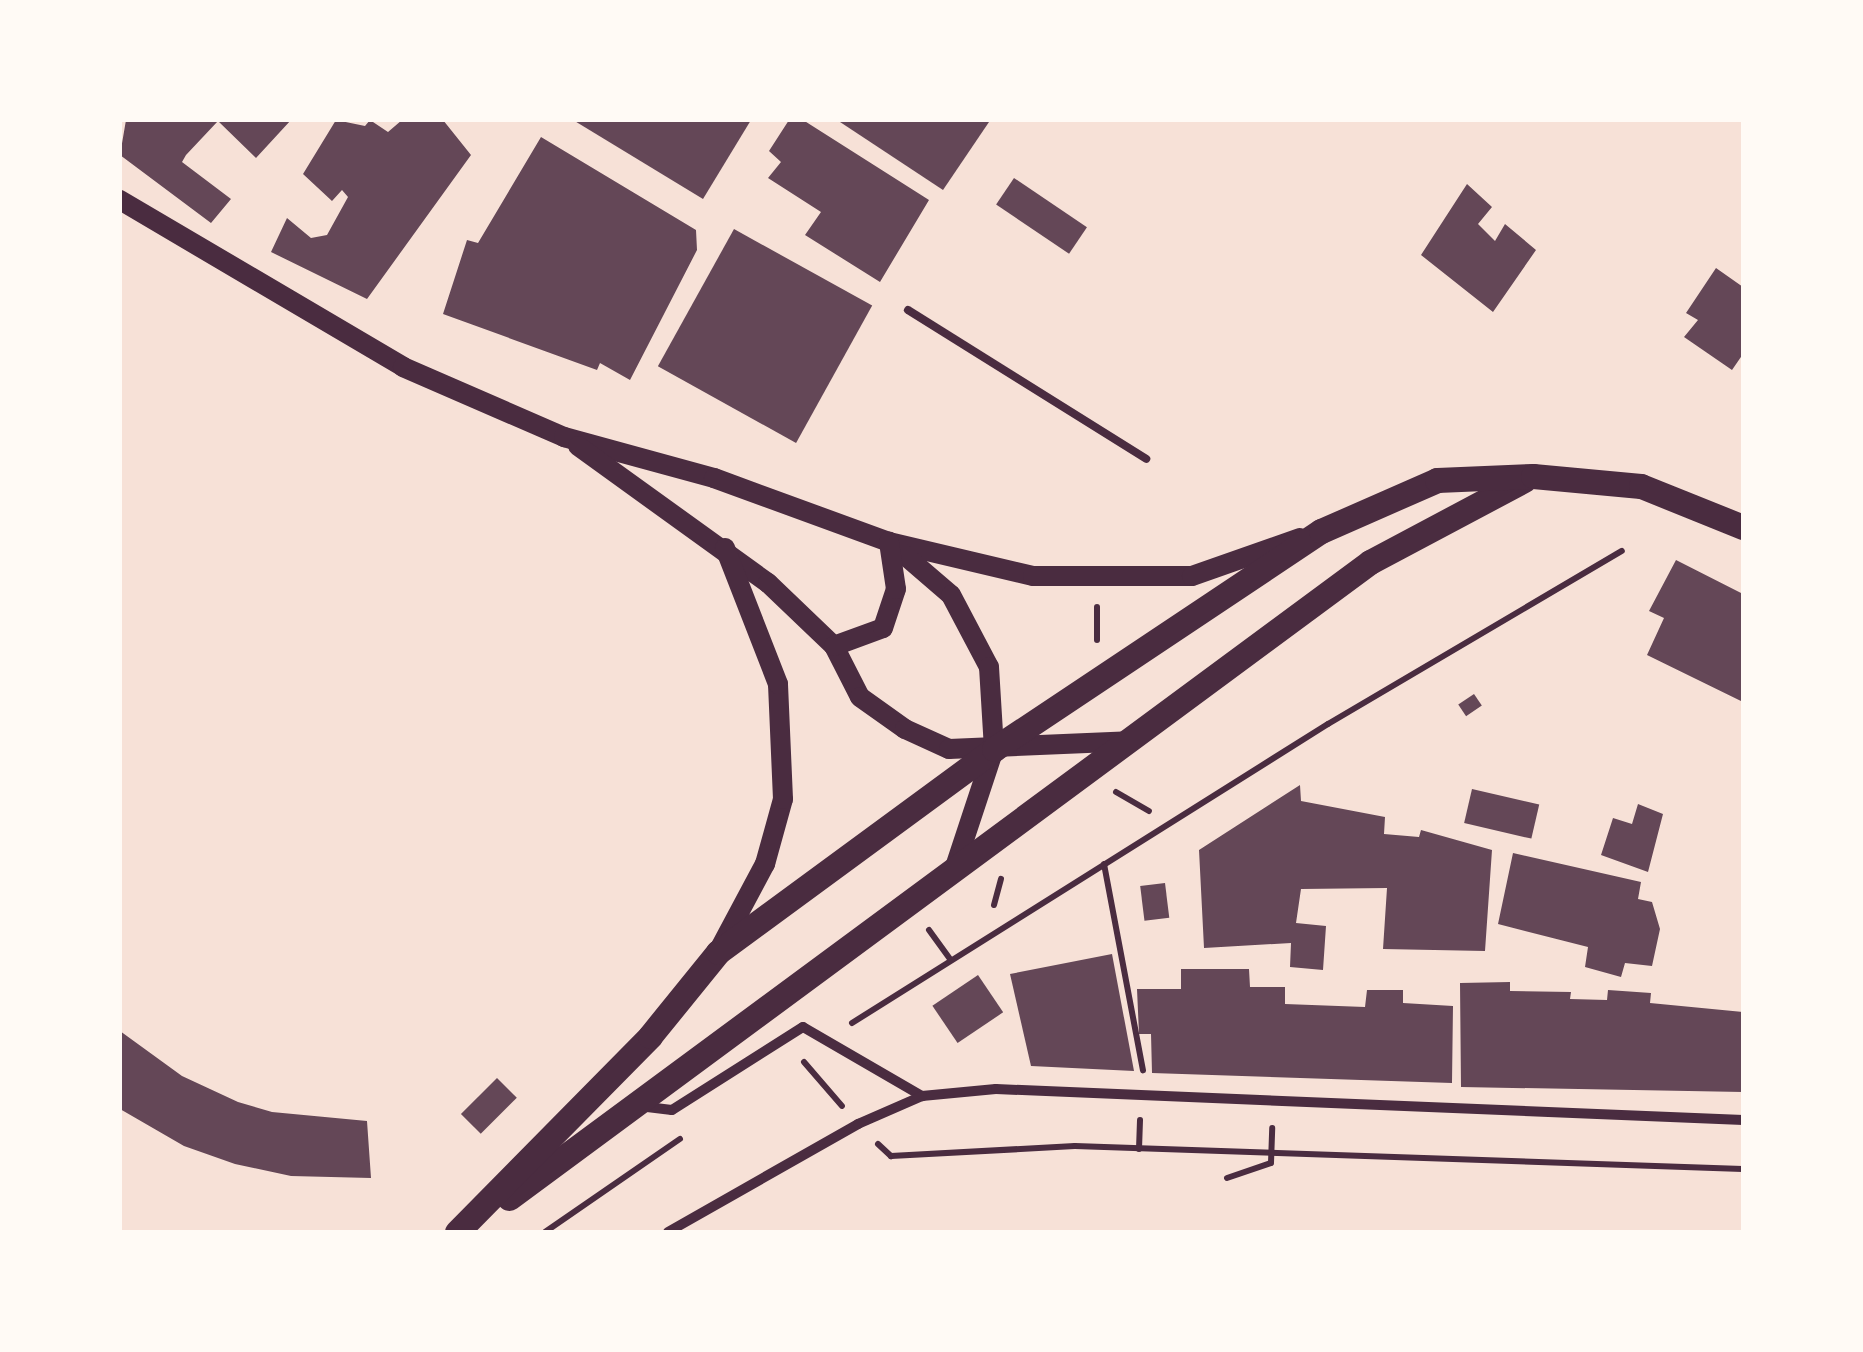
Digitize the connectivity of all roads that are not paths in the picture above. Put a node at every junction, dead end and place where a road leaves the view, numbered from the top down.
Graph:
1 (120, 200) edge
2 (908, 310) dead end
3 (564, 437) junction
4 (1146, 458) dead end
5 (1533, 476) junction
6 (1743, 527) edge
7 (1321, 531) junction
8 (889, 542) junction
9 (724, 546) junction
10 (834, 646) junction
11 (1129, 741) junction
12 (994, 748) junction
13 (953, 873) junction
14 (718, 952) junction
15 (922, 1096) junction
16 (633, 1105) junction
17 (1743, 1120) edge
18 (460, 1232) edge
19 (668, 1232) edge

1 - 3 main road
2 - 4 lane
3 - 8 main road
3 - 9 main road
5 - 6 main road
5 - 7 main road
5 - 11 main road
7 - 8 main road
7 - 12 main road
8 - 10 main road
8 - 12 main road
9 - 10 main road
9 - 14 main road
10 - 12 main road
11 - 12 main road
11 - 13 main road
12 - 13 main road
12 - 14 main road
13 - 16 main road
14 - 18 main road
15 - 16 street
15 - 17 street
15 - 19 street
16 - 18 main road

